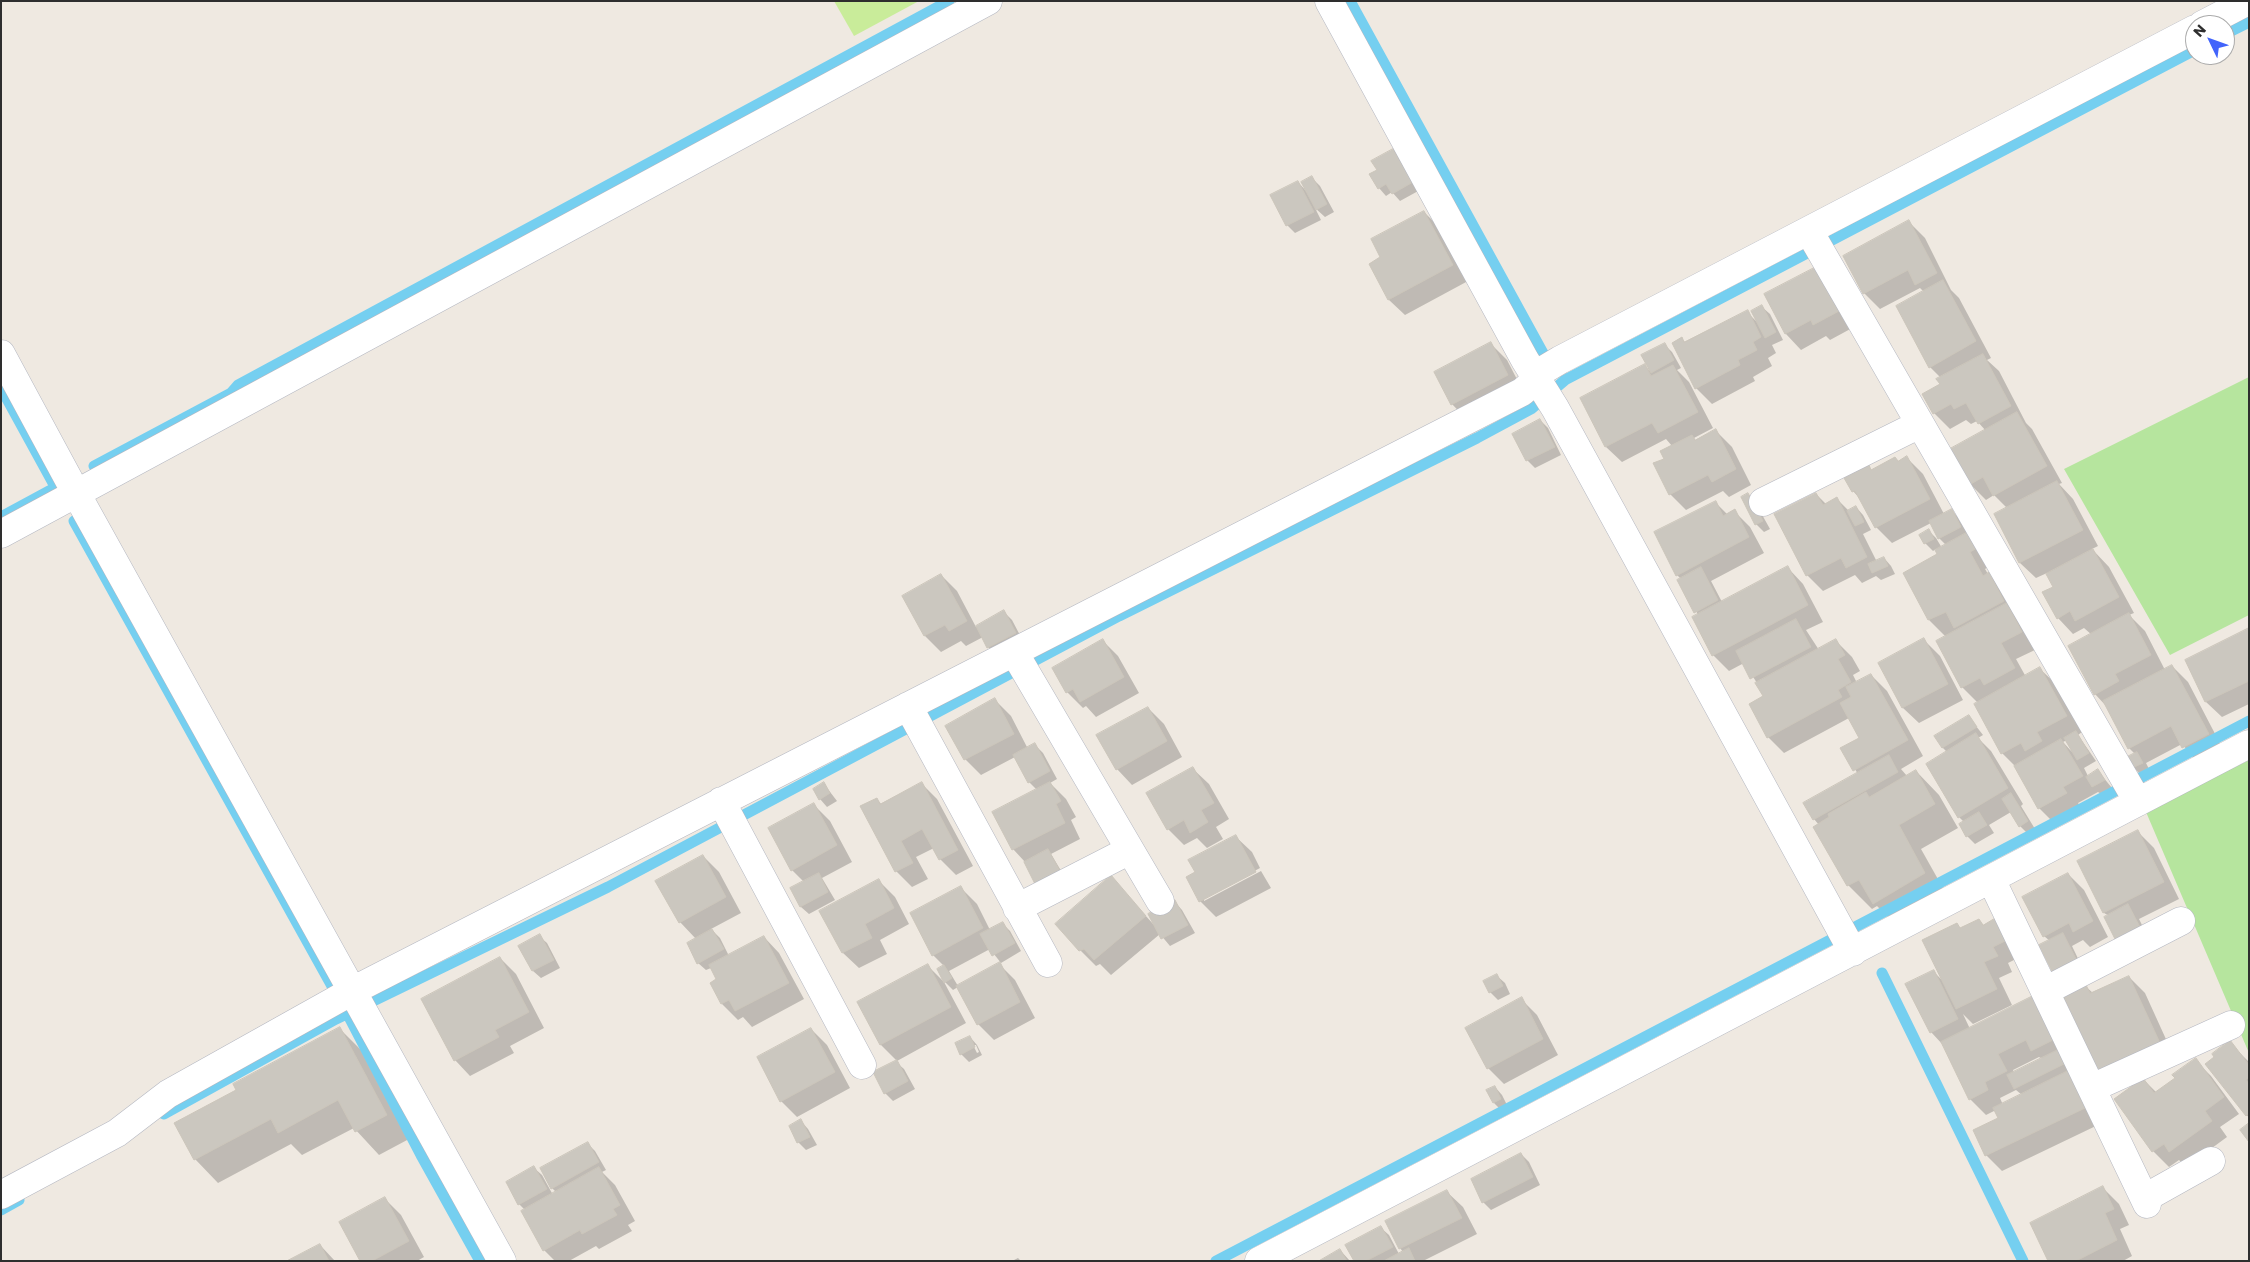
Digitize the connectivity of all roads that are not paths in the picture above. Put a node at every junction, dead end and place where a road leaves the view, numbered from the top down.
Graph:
1 (988, 1) edge
2 (1329, 1) edge
3 (2248, 1) edge
4 (2221, 15) edge
5 (2185, 35) edge
6 (1815, 242) junction
7 (1, 354) edge
8 (1546, 381) junction
9 (1920, 424) junction
10 (76, 493) junction
11 (1763, 502) dead end
12 (1, 534) edge
13 (1020, 662) junction
14 (914, 718) junction
15 (2249, 744) edge
16 (2132, 791) junction
17 (729, 815) junction
18 (1130, 850) junction
19 (1991, 879) junction
20 (1160, 901) dead end
21 (1018, 908) junction
22 (2181, 921) dead end
23 (1845, 938) junction
24 (1048, 963) dead end
25 (2045, 992) junction
26 (351, 999) junction
27 (2230, 1025) dead end
28 (862, 1065) dead end
29 (2092, 1088) junction
30 (2211, 1161) dead end
31 (1, 1195) edge
32 (502, 1261) edge
33 (1260, 1261) edge

1 - 10 street
2 - 8 street
3 - 4 street
5 - 6 street
6 - 8 street
6 - 9 street
7 - 10 street
8 - 13 street
8 - 23 street
9 - 11 street
9 - 16 street
10 - 12 street
10 - 26 street
13 - 14 street
13 - 18 street
14 - 17 street
14 - 21 street
15 - 16 street
16 - 19 street
17 - 26 street
17 - 28 street
18 - 20 street
18 - 21 street
19 - 23 street
19 - 25 street
21 - 24 street
22 - 25 street
23 - 33 street
25 - 29 street
26 - 31 street
26 - 32 street
27 - 29 street
29 - 30 street

